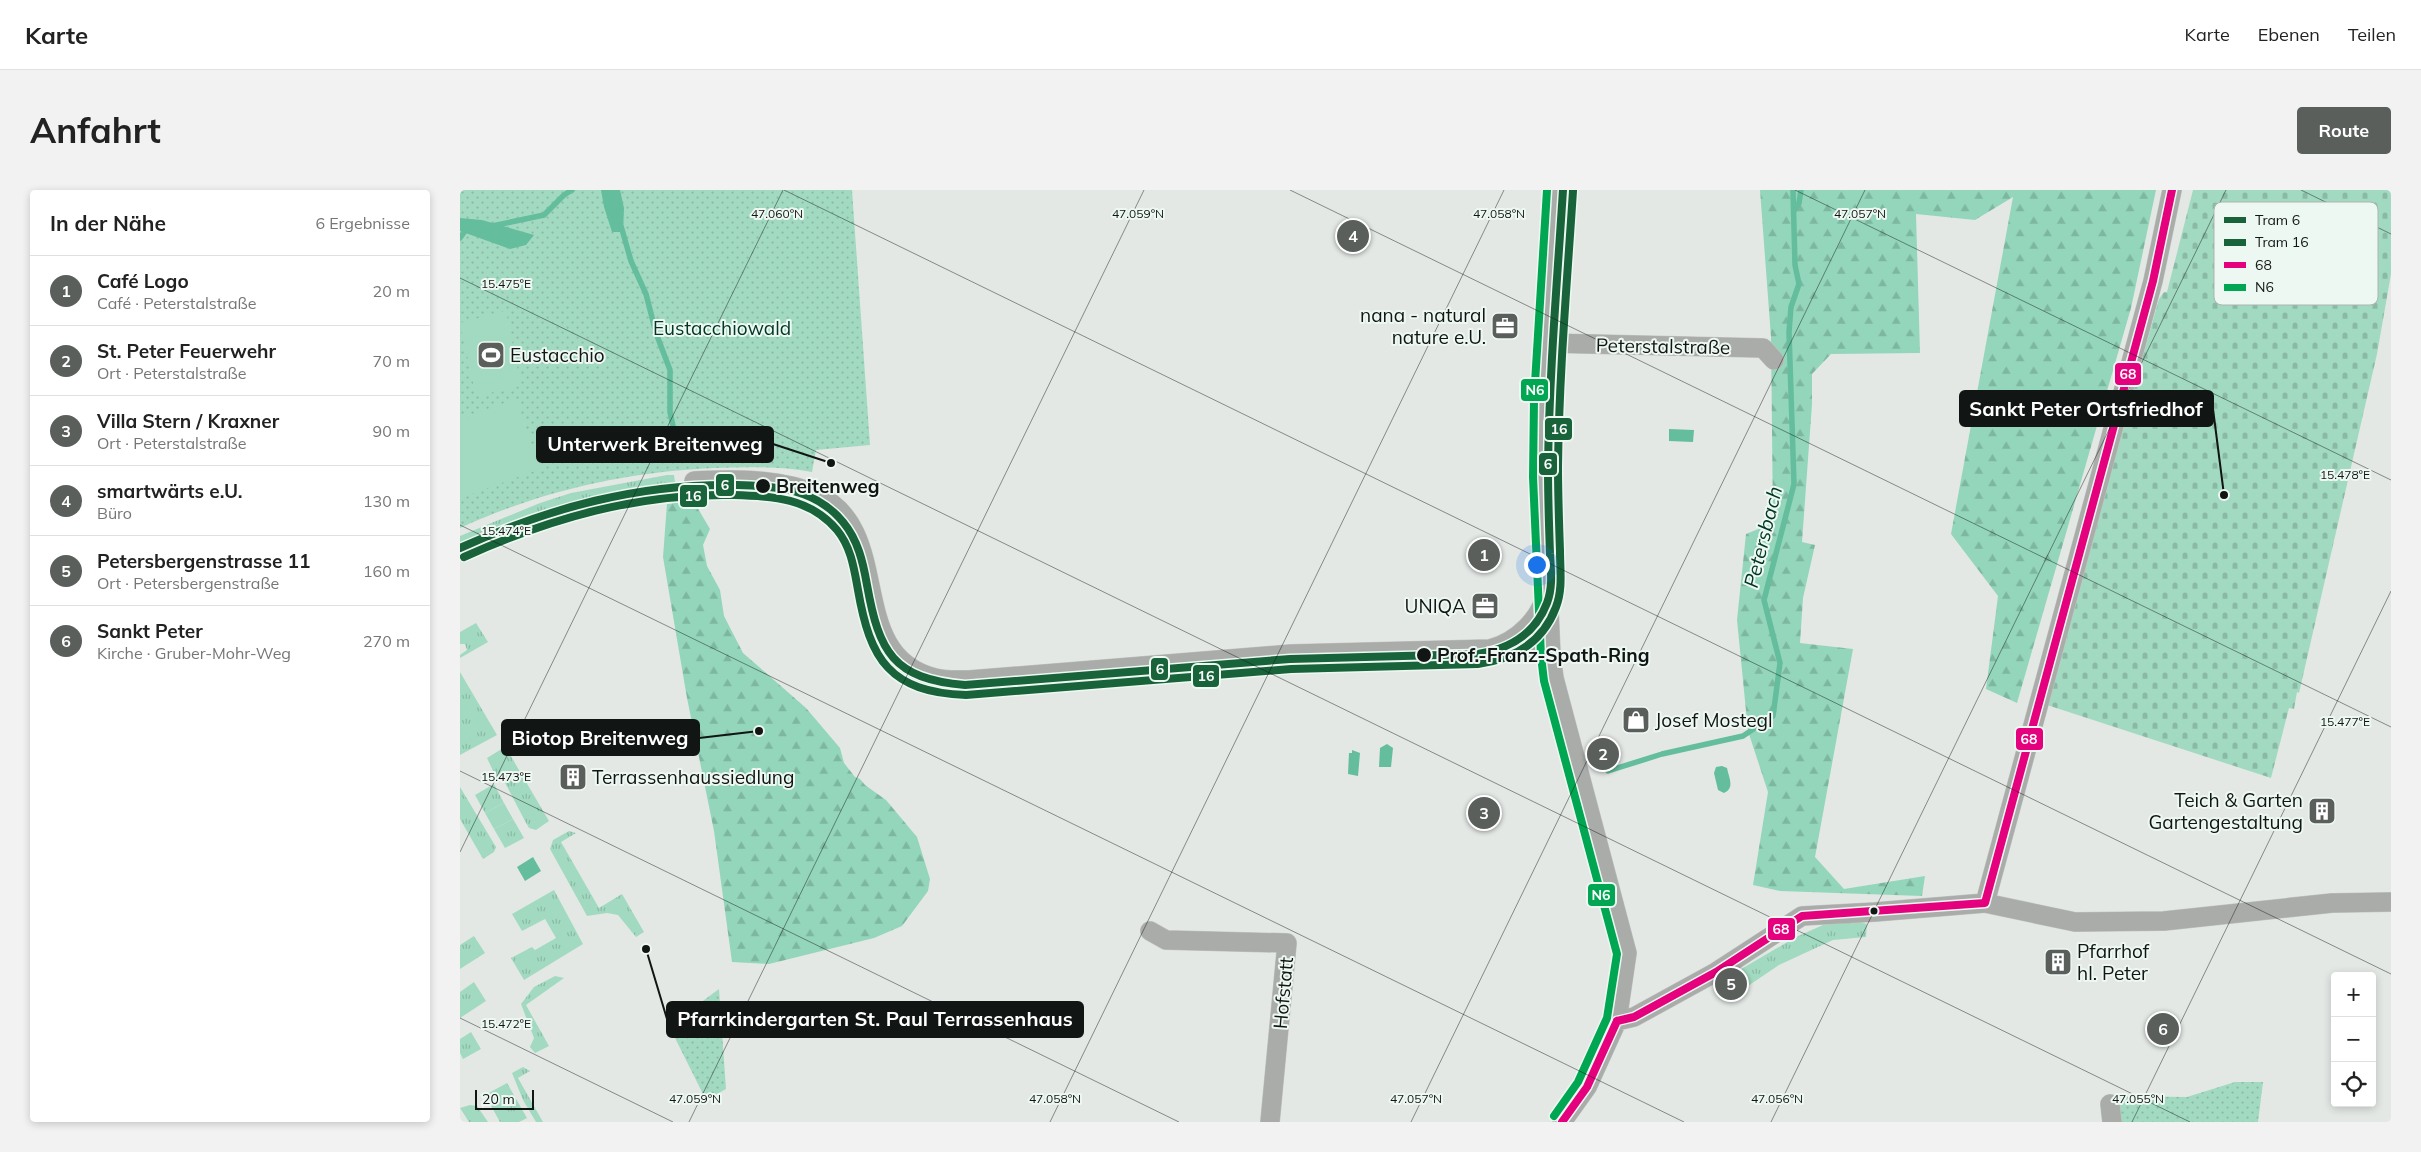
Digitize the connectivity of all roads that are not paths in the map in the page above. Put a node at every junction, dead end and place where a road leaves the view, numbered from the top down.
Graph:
1 (1557, 190) edge
2 (2172, 190) edge
3 (1547, 343) junction
4 (1774, 360) dead end
5 (694, 481) dead end
6 (1547, 590) junction
7 (1497, 647) junction
8 (1551, 654) junction
9 (2391, 902) edge
10 (1985, 903) junction
11 (1150, 931) dead end
12 (1617, 1021) junction
13 (1270, 1122) edge
14 (1562, 1122) edge

1 - 3 street
2 - 10 street
3 - 4 street, Peterstalstraße
3 - 6 street
5 - 7 street
6 - 7 street
6 - 8 street
7 - 8 street
8 - 12 street
9 - 10 street
10 - 12 street
11 - 13 street, Hofstatt
12 - 14 street

